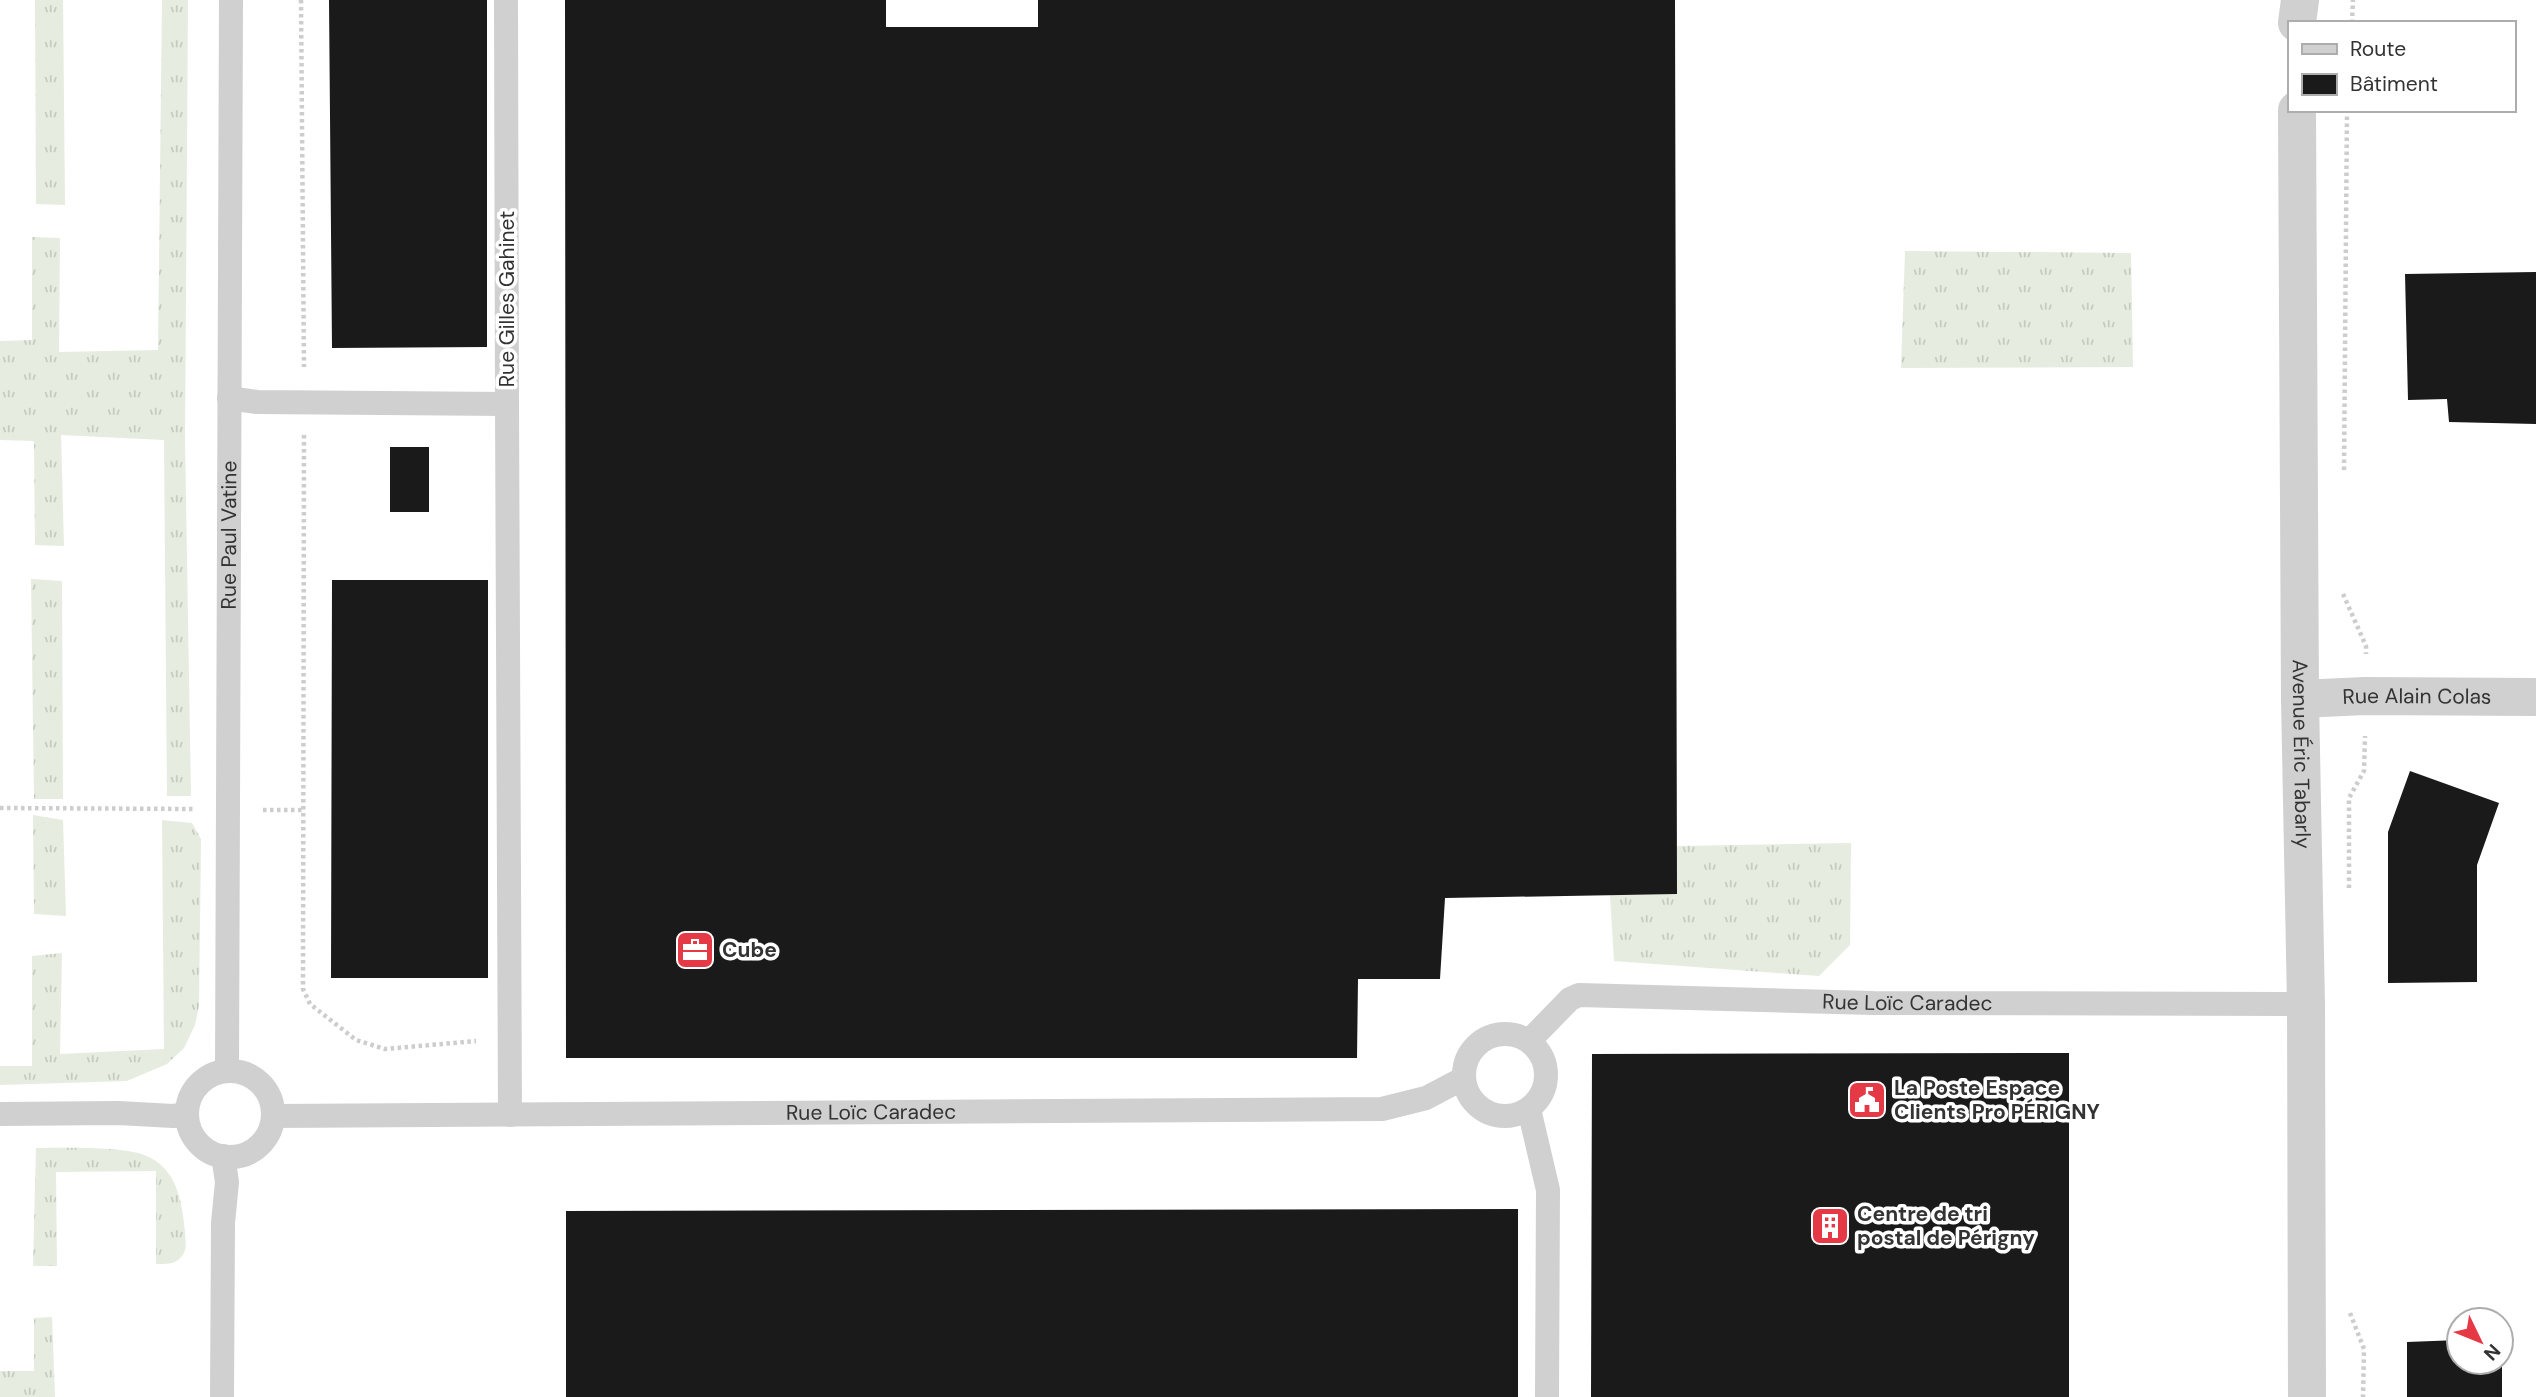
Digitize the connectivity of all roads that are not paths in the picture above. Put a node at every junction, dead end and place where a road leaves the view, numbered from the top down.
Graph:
1 (232, 0) edge
2 (506, 0) edge
3 (2300, 0) edge
4 (2297, 21) edge
5 (2297, 112) edge
6 (229, 398) junction
7 (507, 404) junction
8 (2536, 697) edge
9 (2300, 699) junction
10 (2306, 1003) junction
11 (1529, 1041) junction
12 (227, 1071) junction
13 (1464, 1078) junction
14 (1529, 1110) junction
15 (0, 1114) edge
16 (187, 1114) junction
17 (510, 1115) junction
18 (274, 1116) junction
19 (223, 1156) junction
20 (222, 1397) edge
21 (1548, 1397) edge
22 (2307, 1397) edge

1 - 6 lane, Rue Paul Vatine
2 - 7 lane, Rue Gilles Gahinet
3 - 4 street
5 - 9 street, Avenue Éric Tabarly
6 - 7 lane, Rue Gilles Gahinet
6 - 12 lane, Rue Paul Vatine
7 - 17 lane
8 - 9 street, Rue Alain Colas
9 - 10 street, Avenue Éric Tabarly
10 - 11 lane, Rue Loïc Caradec
10 - 22 street, Avenue Éric Tabarly
11 - 13 lane
11 - 14 lane
12 - 16 lane
12 - 18 lane
13 - 14 lane
13 - 17 lane, Rue Loïc Caradec
14 - 21 lane
15 - 16 lane
16 - 19 lane
17 - 18 lane, Rue Loïc Caradec
18 - 19 lane
19 - 20 lane

